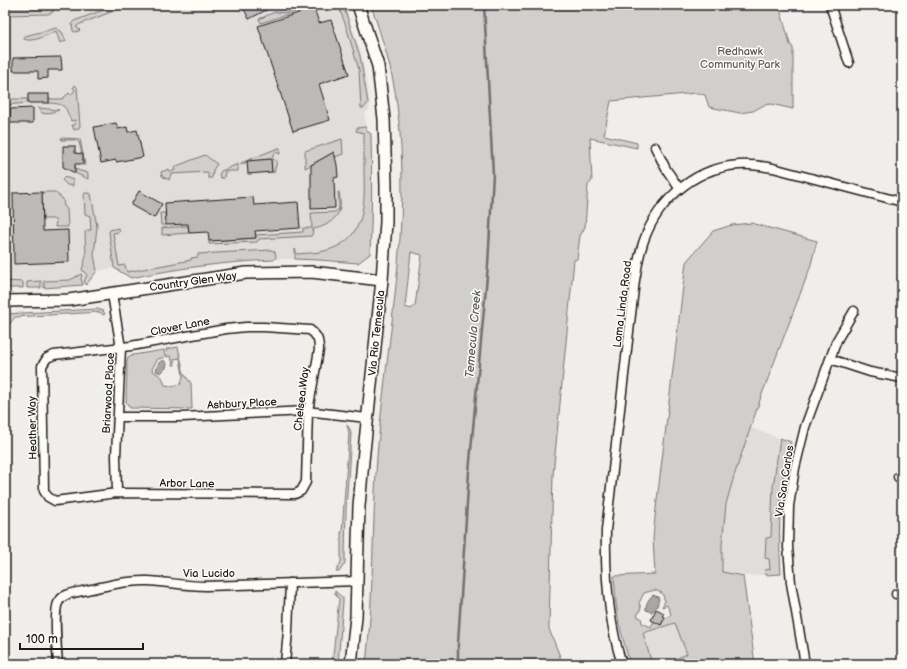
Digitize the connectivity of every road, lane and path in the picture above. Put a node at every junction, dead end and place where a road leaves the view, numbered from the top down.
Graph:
1 (358, 5) edge
2 (830, 5) edge
3 (849, 63) dead end
4 (655, 146) dead end
5 (679, 188) junction
6 (902, 202) edge
7 (382, 280) junction
8 (112, 294) junction
9 (5, 300) edge
10 (854, 311) dead end
11 (310, 330) joint
12 (121, 348) junction
13 (54, 355) joint
14 (830, 358) junction
15 (902, 378) edge
16 (308, 411) junction
17 (118, 417) junction
18 (367, 418) junction
19 (307, 475) joint
20 (117, 493) junction
21 (55, 501) joint
22 (357, 581) junction
23 (290, 583) junction
24 (58, 664) edge
25 (285, 664) edge
26 (351, 664) edge
27 (622, 664) edge
28 (805, 664) edge

1 - 7 street, Via Rio Temecula
2 - 3 street
4 - 5 street
5 - 6 street, Loma Linda Road
5 - 27 street, Loma Linda Road
7 - 8 street, Country Glen Way
7 - 18 street, Via Rio Temecula
8 - 9 street, Country Glen Way
8 - 12 street, Briarwood Place
10 - 14 street, Via San Carlos
11 - 12 street, Clover Lane
11 - 16 street, Chelsea Way
12 - 13 street, Clover Lane
12 - 17 street, Briarwood Place
13 - 21 street, Heather Way
14 - 15 street
14 - 28 street, Via San Carlos
16 - 17 street, Ashbury Place
16 - 18 street, Ashbury Place
16 - 19 street, Chelsea Way
17 - 20 street, Briarwood Place
18 - 22 street, Via Rio Temecula
19 - 20 street, Arbor Lane
20 - 21 street, Arbor Lane
22 - 23 street, Via Lucido
22 - 26 street, Via Rio Temecula
23 - 24 street, Via Lucido
23 - 25 street

